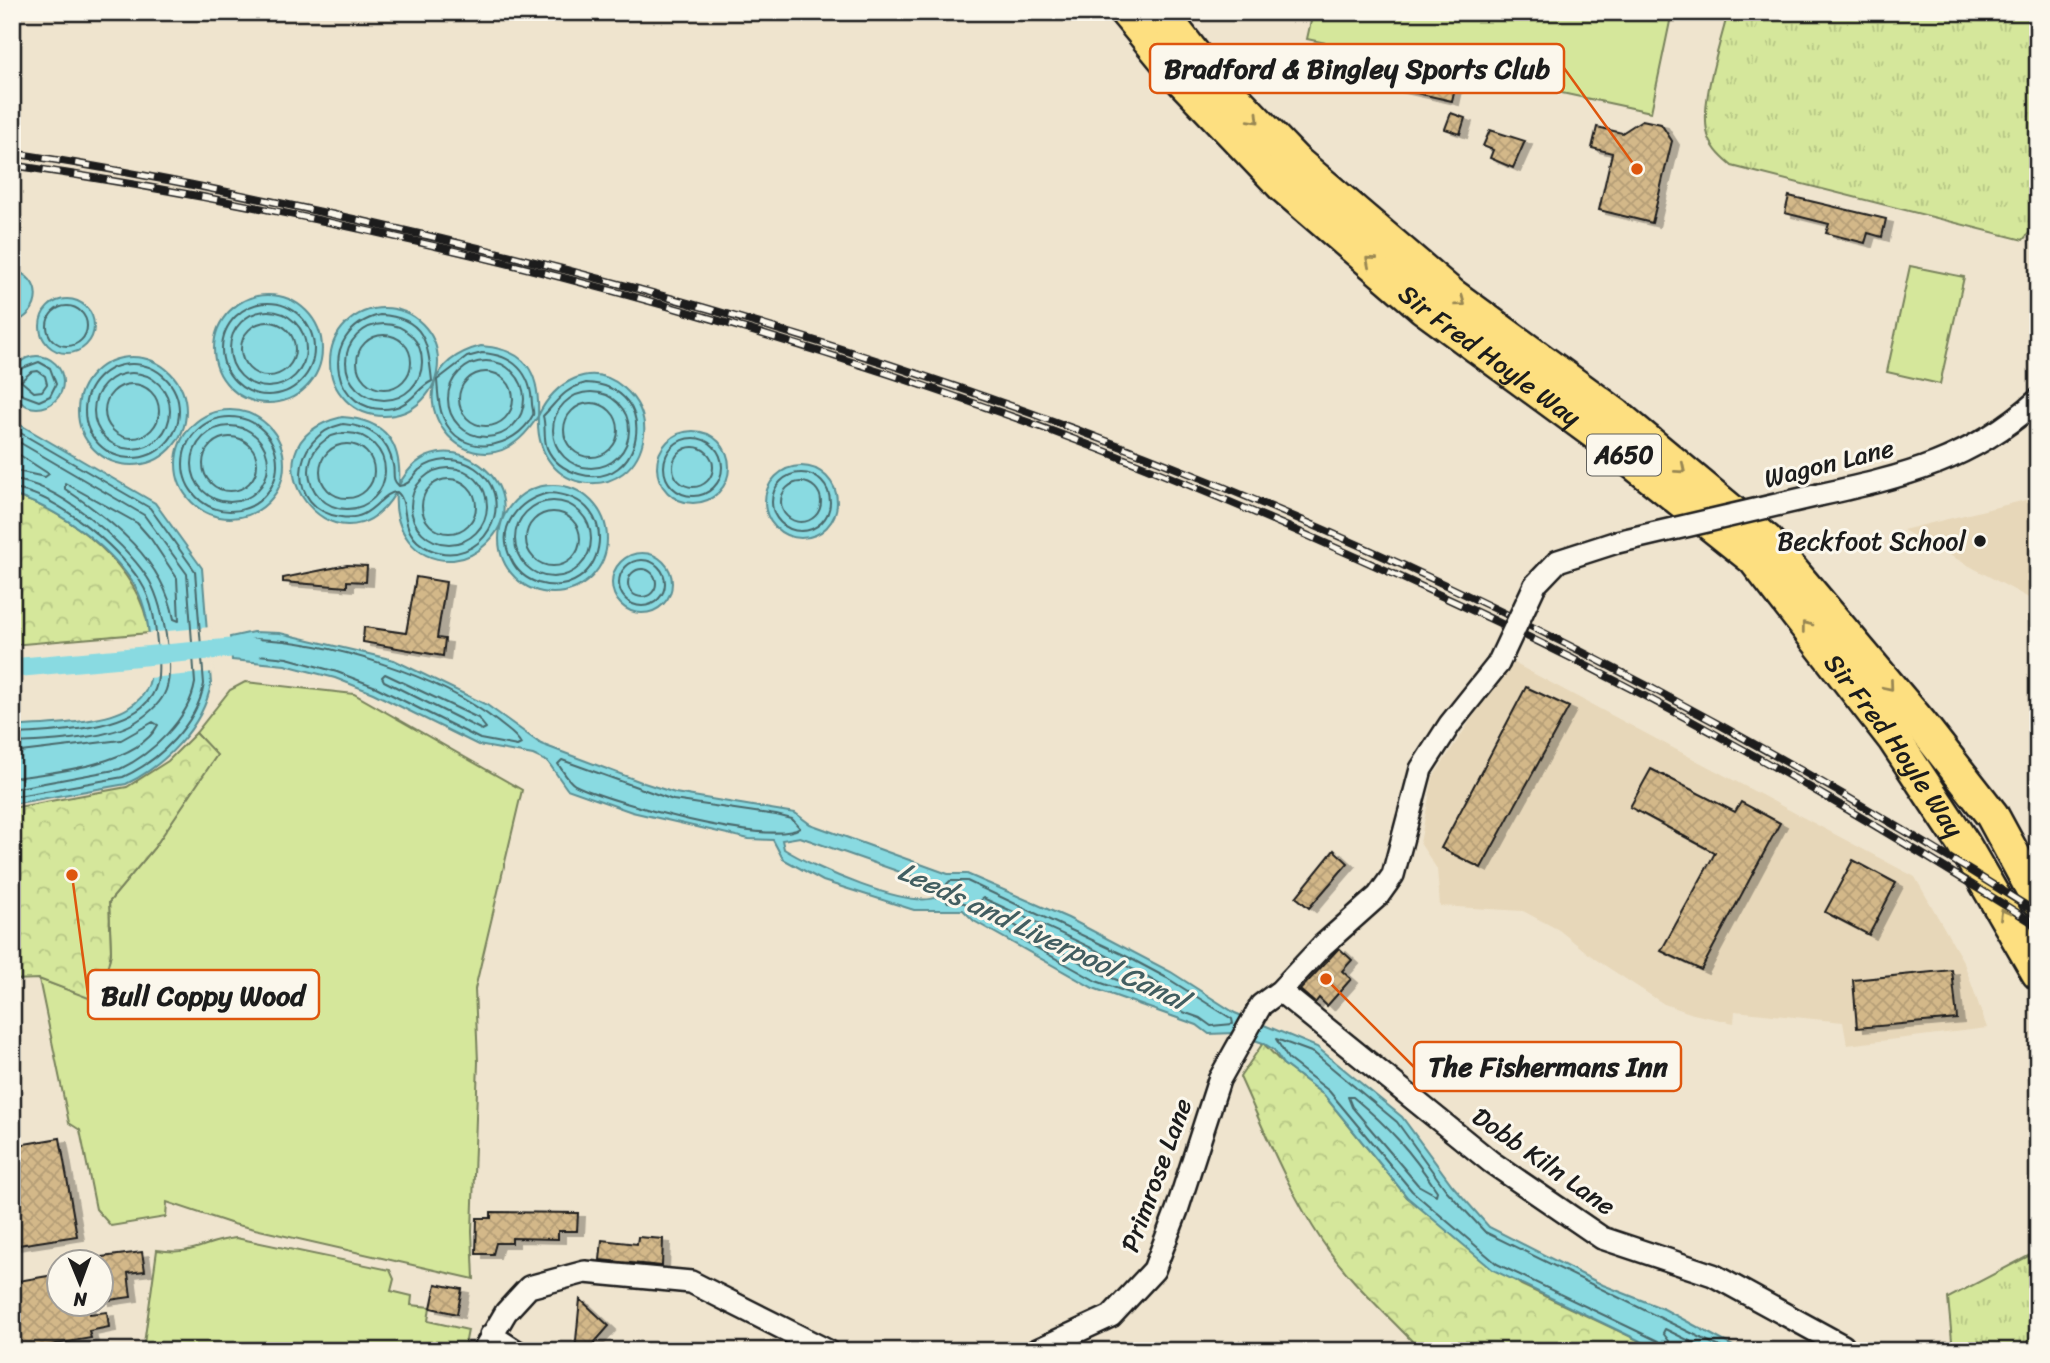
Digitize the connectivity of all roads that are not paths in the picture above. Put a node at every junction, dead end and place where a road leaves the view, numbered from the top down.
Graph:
1 (1126, 12) edge
2 (1161, 12) edge
3 (2038, 400) edge
4 (2038, 900) edge
5 (2038, 973) edge
6 (1280, 991) junction
7 (487, 1343) edge
8 (1843, 1346) dead end
9 (516, 1351) edge
10 (828, 1351) edge
11 (1035, 1351) edge

5 -> 1 highway, Sir Fred Hoyle Way / A650
2 -> 4 highway, Sir Fred Hoyle Way / A650
3 - 6 street, Wagon Lane, bridge
6 - 8 street, Dobb Kiln Lane
6 - 11 street, Primrose Lane
7 - 9 street
7 - 10 street

